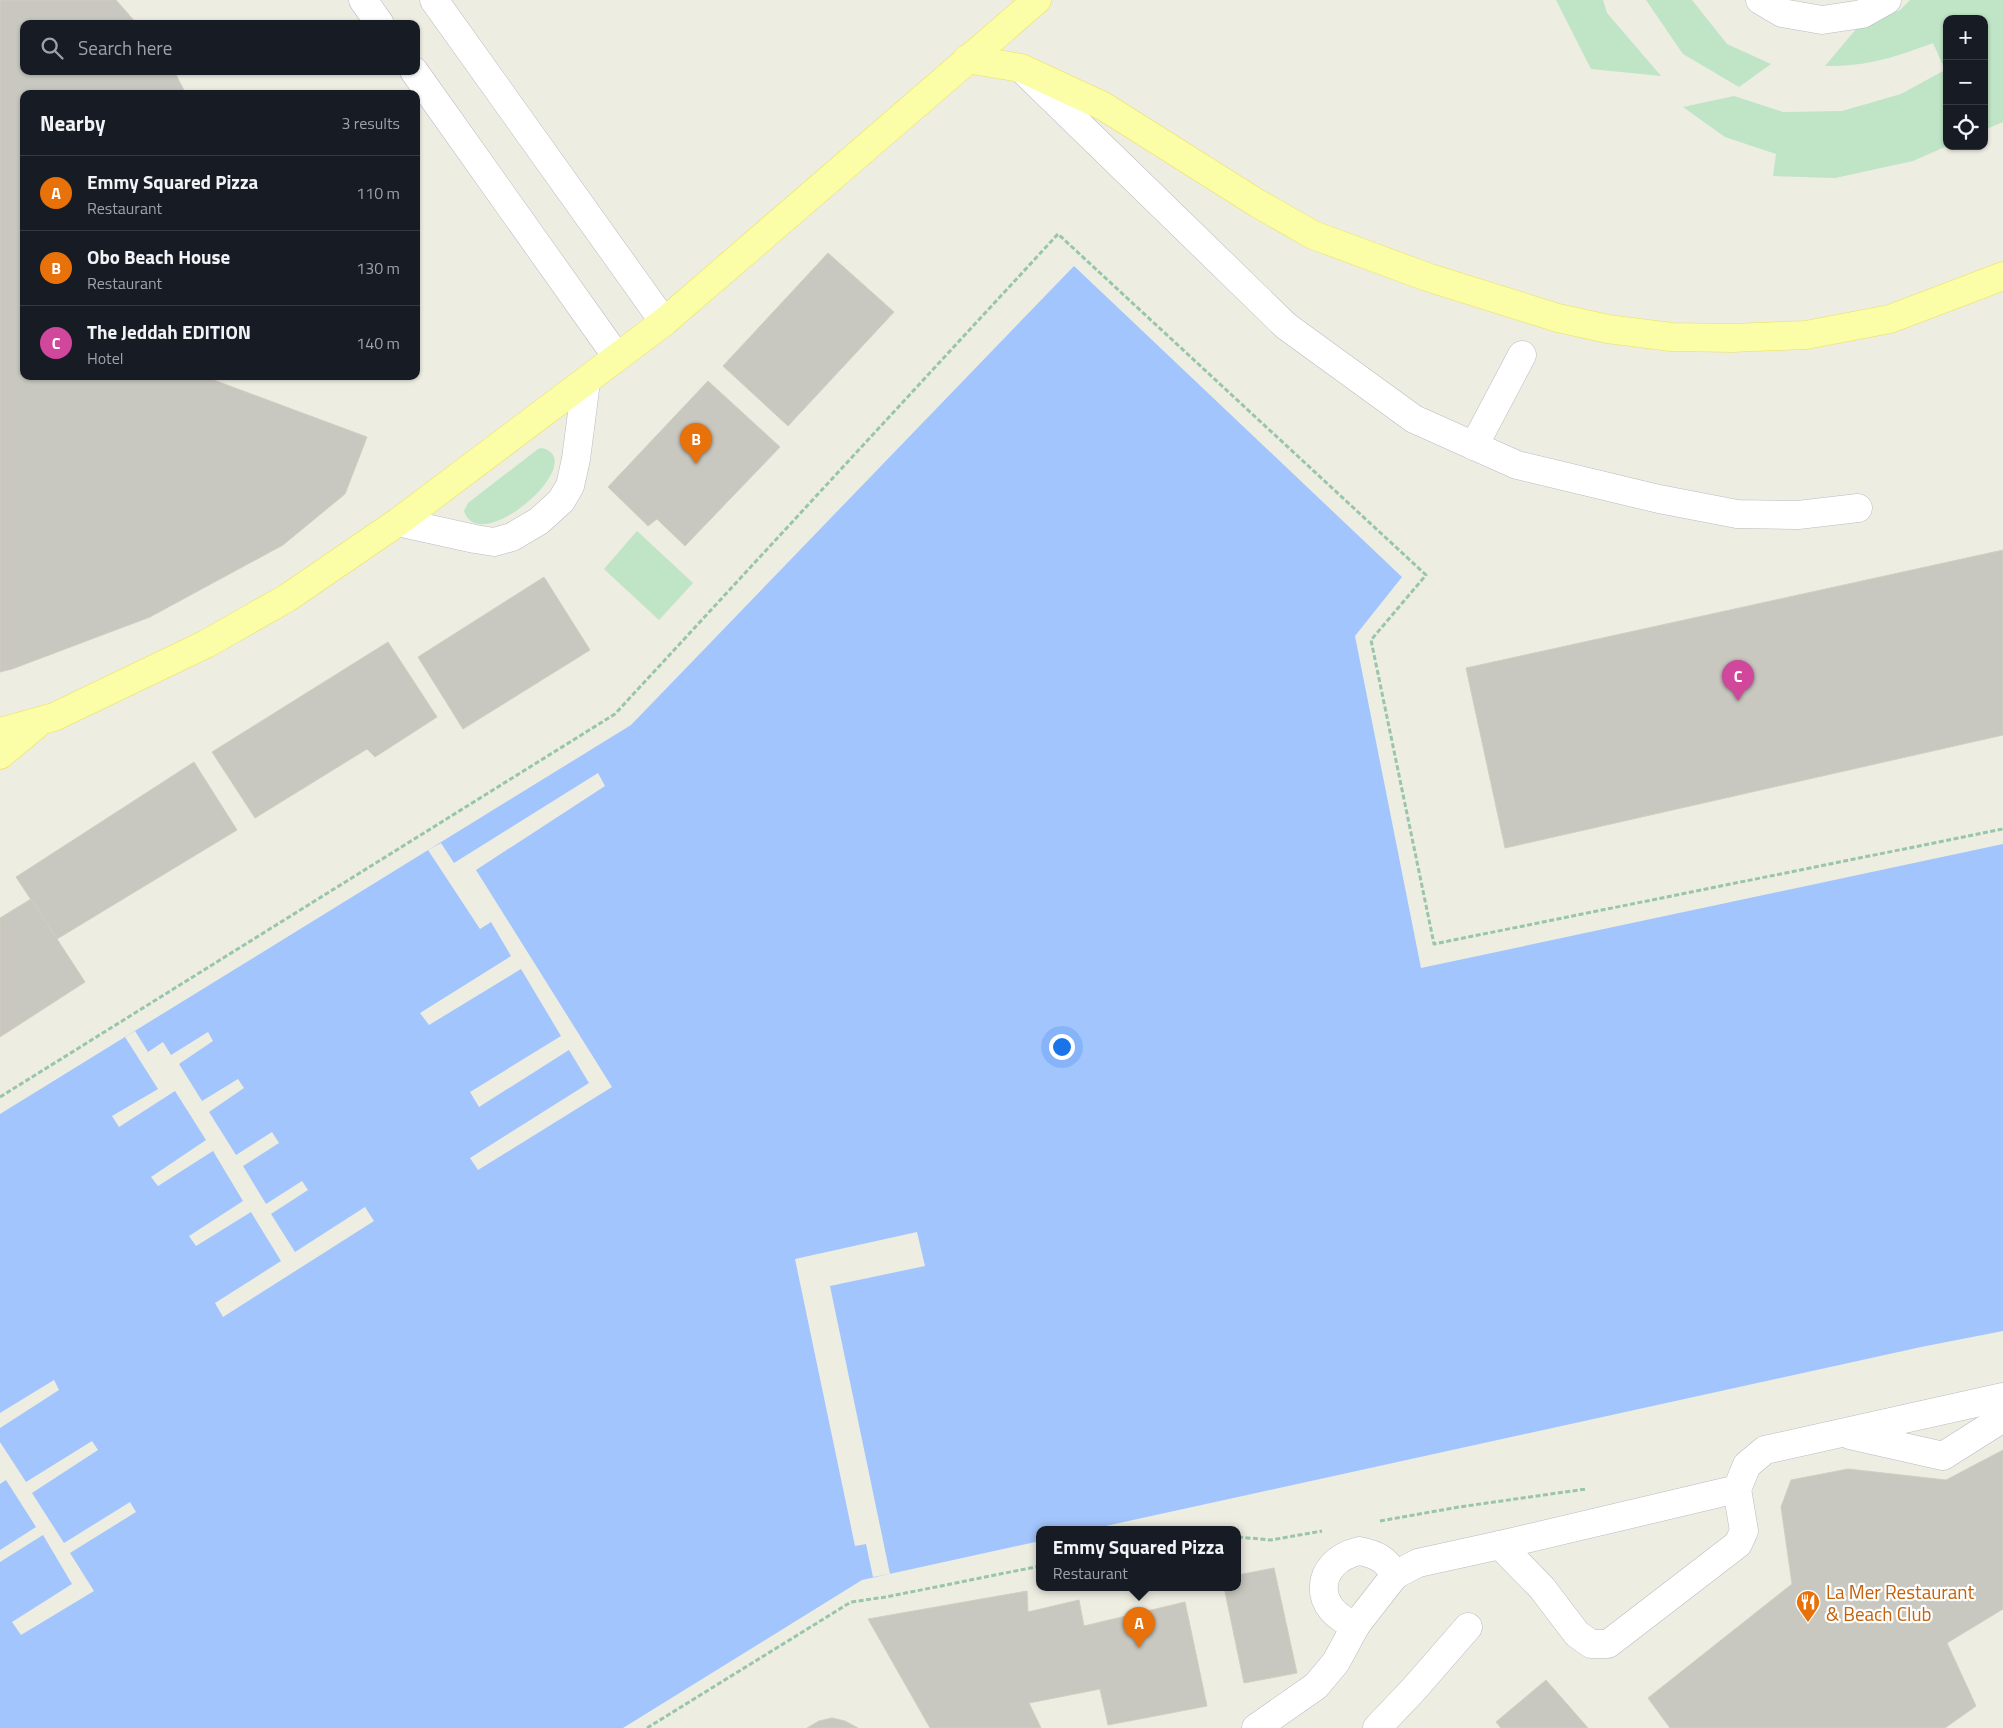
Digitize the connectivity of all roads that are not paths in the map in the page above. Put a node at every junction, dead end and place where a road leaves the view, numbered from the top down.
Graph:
1 (363, 0) edge
2 (434, 0) edge
3 (1037, 0) edge
4 (1760, 0) edge
5 (1887, 0) edge
6 (377, 20) edge
7 (967, 59) junction
8 (1021, 68) junction
9 (417, 75) edge
10 (2003, 276) edge
11 (664, 322) junction
12 (1522, 355) dead end
13 (617, 357) junction
14 (586, 382) junction
15 (1474, 446) junction
16 (1858, 508) dead end
17 (398, 522) junction
18 (41, 720) junction
19 (0, 732) edge
20 (0, 755) edge
21 (2003, 1397) edge
22 (2003, 1418) edge
23 (1841, 1433) junction
24 (1737, 1489) junction
25 (1500, 1546) junction
26 (1395, 1575) junction
27 (1356, 1625) junction
28 (1468, 1627) dead end
29 (1256, 1728) edge
30 (1377, 1728) edge

1 - 6 street
2 - 11 street
3 - 7 main road
4 - 5 street
7 - 8 main road
7 - 11 main road
8 - 10 main road
8 - 15 street
9 - 13 street
11 - 13 main road
12 - 15 street
13 - 14 main road
14 - 17 main road
14 - 17 street
15 - 16 street
17 - 18 main road
18 - 19 main road
18 - 20 main road
21 - 23 street
22 - 23 street
23 - 24 street
24 - 25 street
24 - 25 street
25 - 26 street
26 - 27 street
26 - 27 street
27 - 29 street
28 - 30 street

